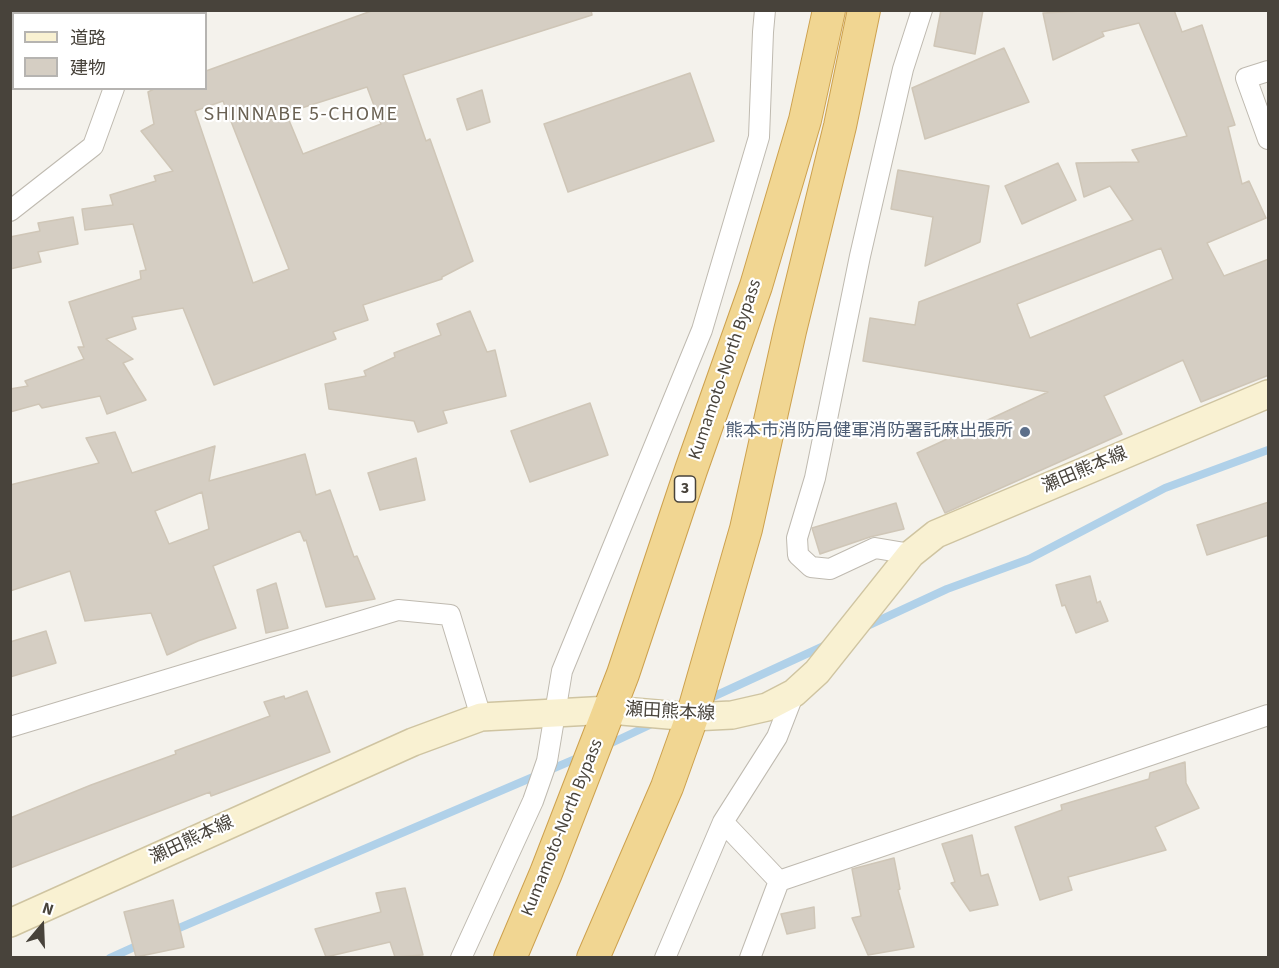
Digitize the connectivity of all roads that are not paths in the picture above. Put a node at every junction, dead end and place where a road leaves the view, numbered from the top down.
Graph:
1 (765, 10) edge
2 (829, 10) edge
3 (864, 10) edge
4 (922, 10) edge
5 (1269, 71) edge
6 (113, 90) edge
7 (1269, 140) edge
8 (10, 212) edge
9 (1269, 394) edge
10 (911, 554) junction
11 (794, 693) junction
12 (610, 710) junction
13 (557, 712) junction
14 (1269, 715) edge
15 (481, 717) junction
16 (692, 717) junction
17 (10, 727) edge
18 (723, 822) junction
19 (780, 881) junction
20 (10, 923) edge
21 (461, 957) edge
22 (510, 957) edge
23 (594, 957) edge
24 (665, 957) edge
25 (750, 957) edge

1 - 13 street
2 - 12 highway, Kumamoto-North Bypass / 3
3 - 16 highway
4 - 10 street
5 - 7 street
6 - 8 street
9 - 10 main road, 瀬田熊本線
10 - 11 main road, 瀬田熊本線
11 - 16 main road, 瀬田熊本線
11 - 18 street
12 - 13 main road, 瀬田熊本線
12 - 16 main road, 瀬田熊本線
12 - 22 highway, Kumamoto-North Bypass / 3
13 - 15 main road, 瀬田熊本線
13 - 21 street
14 - 19 street
15 - 17 street
15 - 20 main road, 瀬田熊本線
16 - 23 highway
18 - 19 street
18 - 24 street
19 - 25 street

